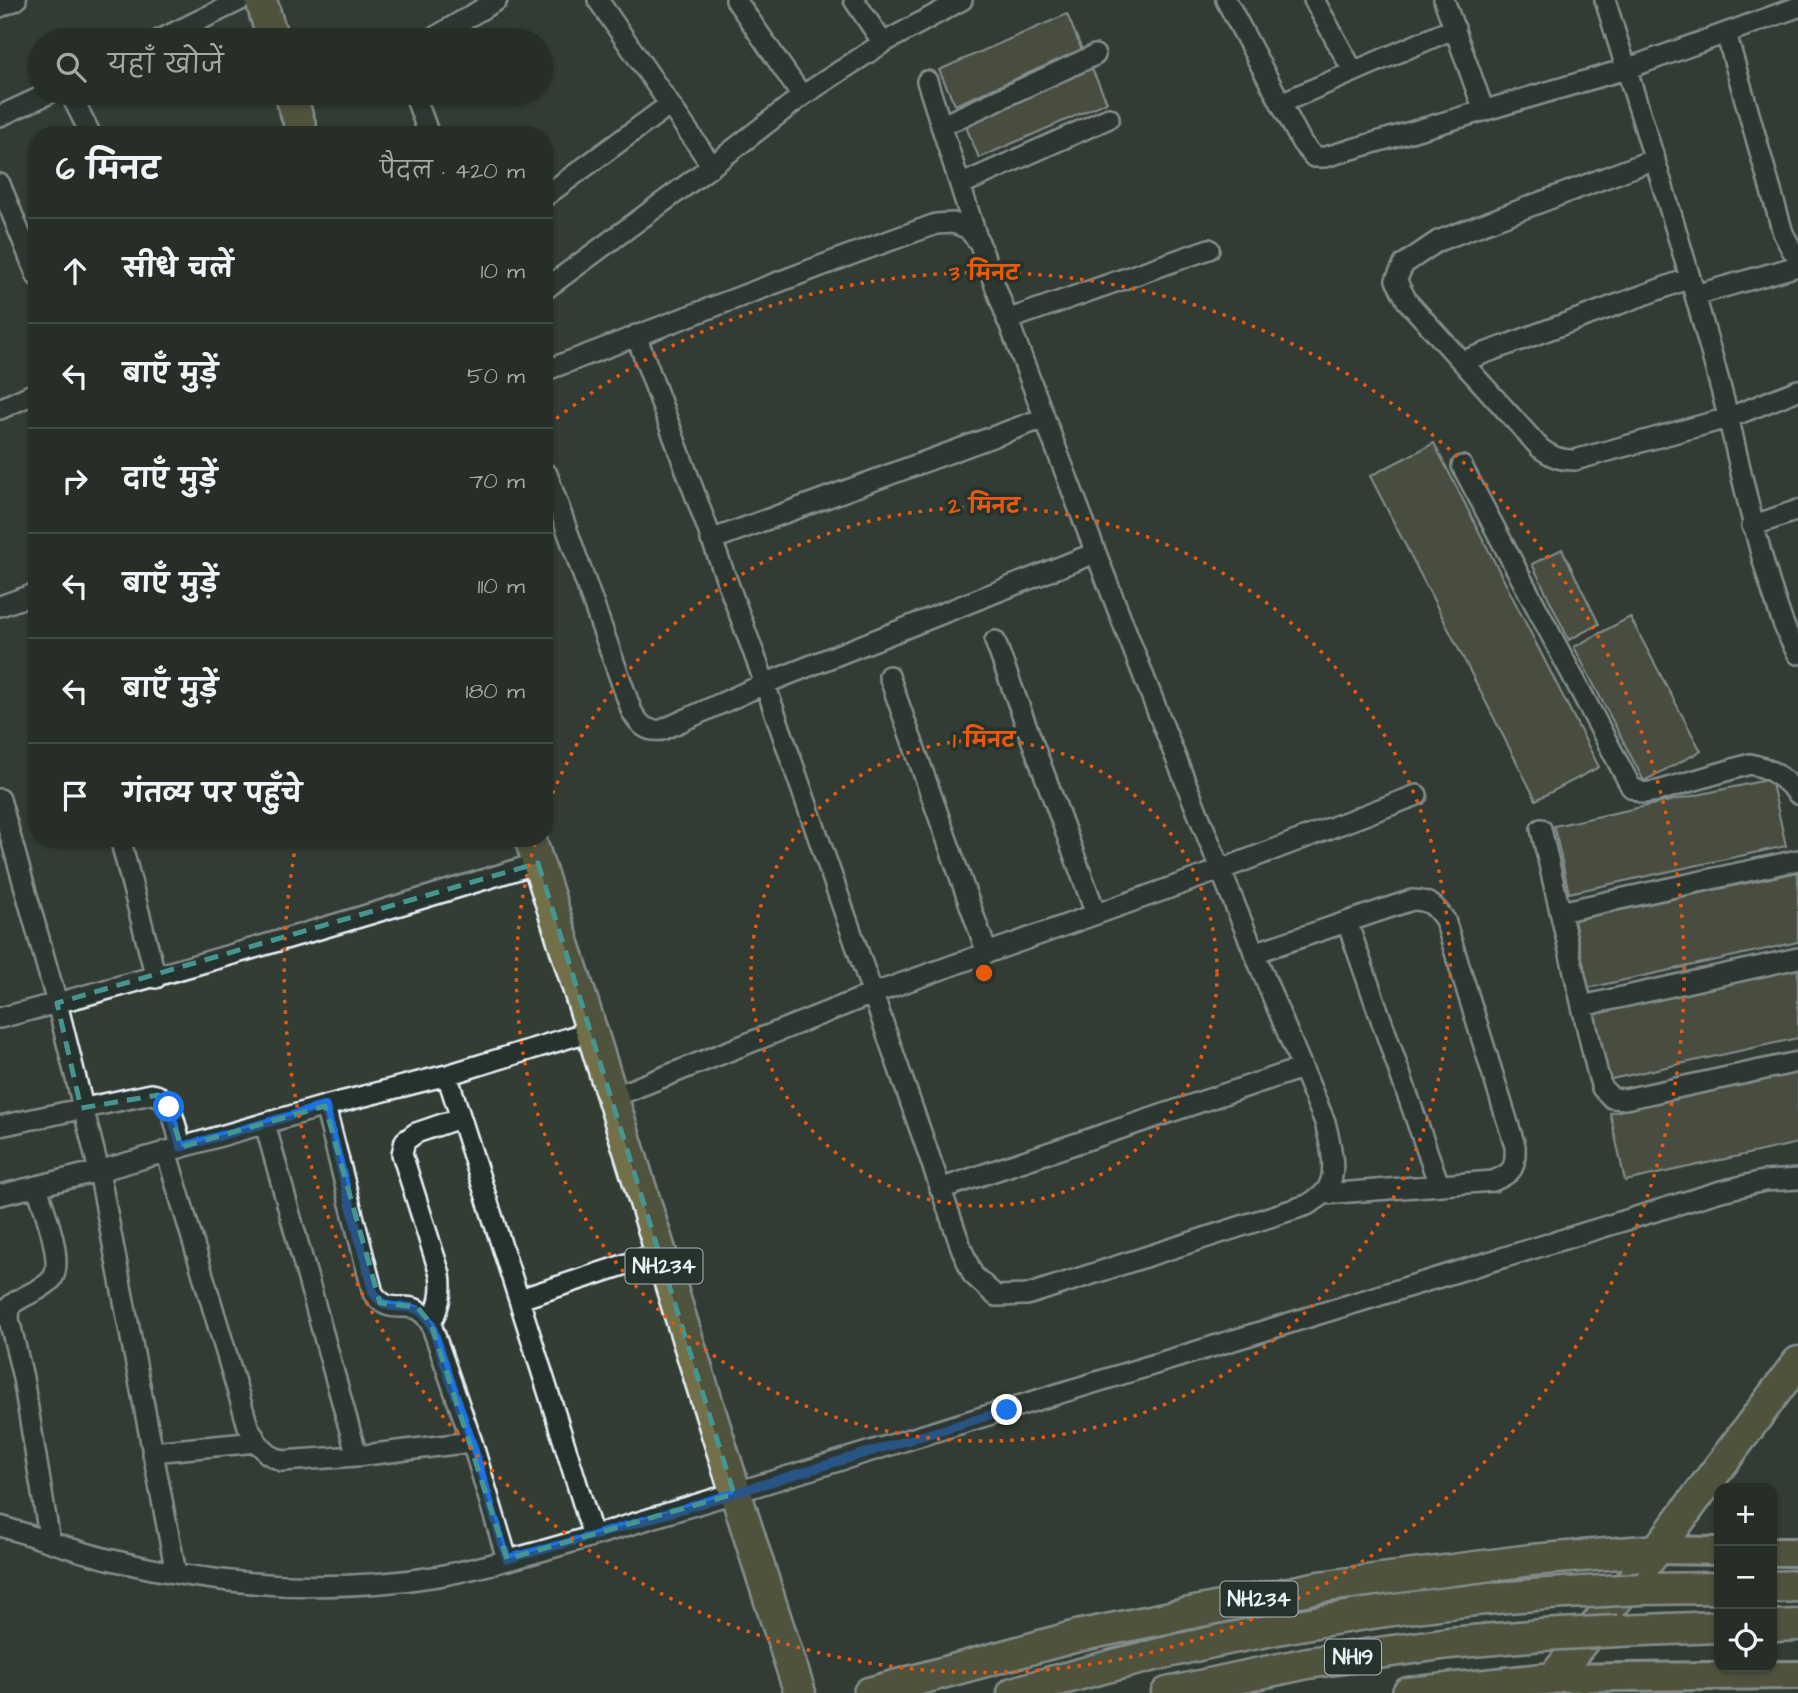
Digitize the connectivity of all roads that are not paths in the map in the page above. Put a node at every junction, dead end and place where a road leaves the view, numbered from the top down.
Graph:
1 (16, 0) edge
2 (241, 0) edge
3 (261, 0) edge
4 (497, 0) edge
5 (598, 0) edge
6 (736, 0) edge
7 (855, 0) edge
8 (961, 0) edge
9 (1314, 0) edge
10 (1444, 0) edge
11 (1605, 0) edge
12 (1235, 3) edge
13 (0, 7) edge
14 (1798, 7) edge
15 (184, 28) edge
16 (270, 28) edge
17 (450, 28) edge
18 (1455, 28) junction
19 (1726, 33) junction
20 (883, 43) junction
21 (1095, 55) dead end
22 (1626, 69) junction
23 (1353, 72) junction
24 (927, 81) dead end
25 (802, 96) junction
26 (28, 103) edge
27 (1281, 103) junction
28 (76, 105) edge
29 (294, 105) edge
30 (418, 105) edge
31 (669, 105) junction
32 (1484, 111) junction
33 (0, 116) edge
34 (1109, 118) dead end
35 (86, 126) edge
36 (300, 126) edge
37 (426, 126) edge
38 (941, 126) junction
39 (1655, 159) junction
40 (712, 166) junction
41 (0, 184) edge
42 (960, 185) junction
43 (553, 190) edge
44 (979, 242) junction
45 (1209, 249) dead end
46 (28, 254) edge
47 (1798, 255) edge
48 (1798, 266) edge
49 (553, 283) edge
50 (1693, 287) junction
51 (1007, 320) junction
52 (636, 335) junction
53 (1463, 361) junction
54 (553, 367) edge
55 (1798, 390) edge
56 (28, 396) edge
57 (0, 410) edge
58 (1044, 418) junction
59 (1728, 418) junction
60 (1461, 466) dead end
61 (553, 491) edge
62 (1798, 510) edge
63 (1752, 526) junction
64 (711, 540) junction
65 (1095, 553) junction
66 (28, 596) edge
67 (0, 606) edge
68 (995, 641) dead end
69 (1798, 654) edge
70 (889, 676) dead end
71 (764, 684) junction
72 (1798, 794) edge
73 (1418, 795) dead end
74 (0, 799) edge
75 (1541, 829) dead end
76 (122, 847) edge
77 (534, 851) edge
78 (1798, 860) edge
79 (1220, 870) junction
80 (1560, 912) junction
81 (1096, 914) junction
82 (1348, 922) junction
83 (987, 953) junction
84 (1254, 953) junction
85 (1798, 958) edge
86 (156, 978) junction
87 (872, 994) junction
88 (57, 1003) junction
89 (1582, 1006) junction
90 (0, 1018) edge
91 (591, 1031) junction
92 (1798, 1062) edge
93 (1302, 1068) junction
94 (447, 1075) junction
95 (613, 1097) junction
96 (325, 1106) junction
97 (81, 1108) junction
98 (460, 1118) junction
99 (265, 1124) junction
100 (0, 1126) edge
101 (174, 1149) junction
102 (99, 1171) junction
103 (1798, 1179) edge
104 (1439, 1185) junction
105 (37, 1186) junction
106 (940, 1189) junction
107 (1324, 1194) junction
108 (0, 1195) edge
109 (660, 1253) junction
110 (520, 1299) junction
111 (431, 1324) junction
112 (1798, 1362) edge
113 (257, 1442) junction
114 (472, 1443) junction
115 (152, 1452) junction
116 (357, 1456) junction
117 (734, 1494) junction
118 (0, 1525) edge
119 (593, 1536) junction
120 (50, 1542) junction
121 (1657, 1550) junction
122 (1714, 1551) edge
123 (1777, 1552) edge
124 (1798, 1552) edge
125 (507, 1559) junction
126 (176, 1573) junction
127 (1798, 1586) edge
128 (1777, 1587) edge
129 (1714, 1588) edge
130 (1798, 1625) edge
131 (1777, 1626) edge
132 (1714, 1627) edge
133 (1798, 1675) edge
134 (1770, 1684) edge
135 (1669, 1685) edge
136 (1547, 1686) edge
137 (800, 1693) edge
138 (869, 1693) edge
139 (1013, 1693) edge
140 (1167, 1693) edge
141 (1408, 1693) edge

1 - 13 street
2 - 15 street
3 - 16 highway
4 - 17 street
5 - 31 street
6 - 25 street
7 - 20 street
8 - 20 street
9 - 23 street
10 - 18 street
11 - 22 street
12 - 27 street
14 - 19 street
18 - 23 street
18 - 32 street
19 - 22 street
19 - 47 street
20 - 25 street
21 - 38 street
22 - 32 street
22 - 39 street
23 - 27 street
24 - 38 street
25 - 40 street
26 - 33 street
27 - 32 street
28 - 35 street
29 - 36 highway
30 - 37 street
31 - 40 street
31 - 43 street
34 - 42 street
38 - 42 street
39 - 50 street
39 - 53 street
40 - 49 street
41 - 46 street
42 - 44 street
44 - 51 street
44 - 52 street
45 - 51 street
48 - 50 street
50 - 53 street
50 - 59 street
51 - 58 street
52 - 54 street
52 - 64 street
53 - 59 street
55 - 59 street
56 - 57 street
58 - 64 street
58 - 65 street
59 - 63 street
60 - 72 street
61 - 71 street
62 - 63 street
63 - 69 street
64 - 71 street
65 - 71 street
65 - 79 street
66 - 67 street
68 - 81 street
70 - 83 street
71 - 87 street
73 - 79 street
74 - 88 street
75 - 80 street
76 - 86 street
77 - 86 street
77 - 91 highway, NH234
78 - 80 street
79 - 81 street
79 - 84 street
80 - 89 street
81 - 83 street
82 - 84 street
82 - 104 street
82 - 104 street
83 - 87 street
84 - 93 street
85 - 89 street
86 - 88 street
87 - 95 street
87 - 106 street
88 - 90 street
88 - 97 street
89 - 92 street
91 - 94 street
91 - 95 highway, NH234
93 - 106 street
93 - 107 street
94 - 96 street
94 - 98 street
95 - 109 highway, NH234
96 - 99 street
96 - 111 street
97 - 100 street
97 - 101 street
97 - 102 street
98 - 110 street
98 - 111 street
99 - 101 street
99 - 116 street
101 - 102 street
101 - 113 street
102 - 105 street
102 - 115 street
103 - 117 street
104 - 107 street
105 - 108 street
105 - 120 street
106 - 107 street
109 - 110 street
109 - 117 highway, NH234
110 - 119 street
111 - 114 street
112 - 121 highway
113 - 115 street
113 - 116 street
114 - 116 street
114 - 125 street
115 - 126 street
117 - 119 street
117 - 137 highway, NH234
118 - 120 street
119 - 125 street
120 - 126 street
121 - 122 main road
121 - 136 highway
121 - 138 highway, NH234
123 - 124 main road
125 - 126 street
127 - 128 highway
129 - 139 highway, NH19, bridge
130 - 131 highway
132 - 140 highway, NH19, bridge
133 - 134 main road
134 - 135 main road
135 - 136 main road
136 - 141 highway

